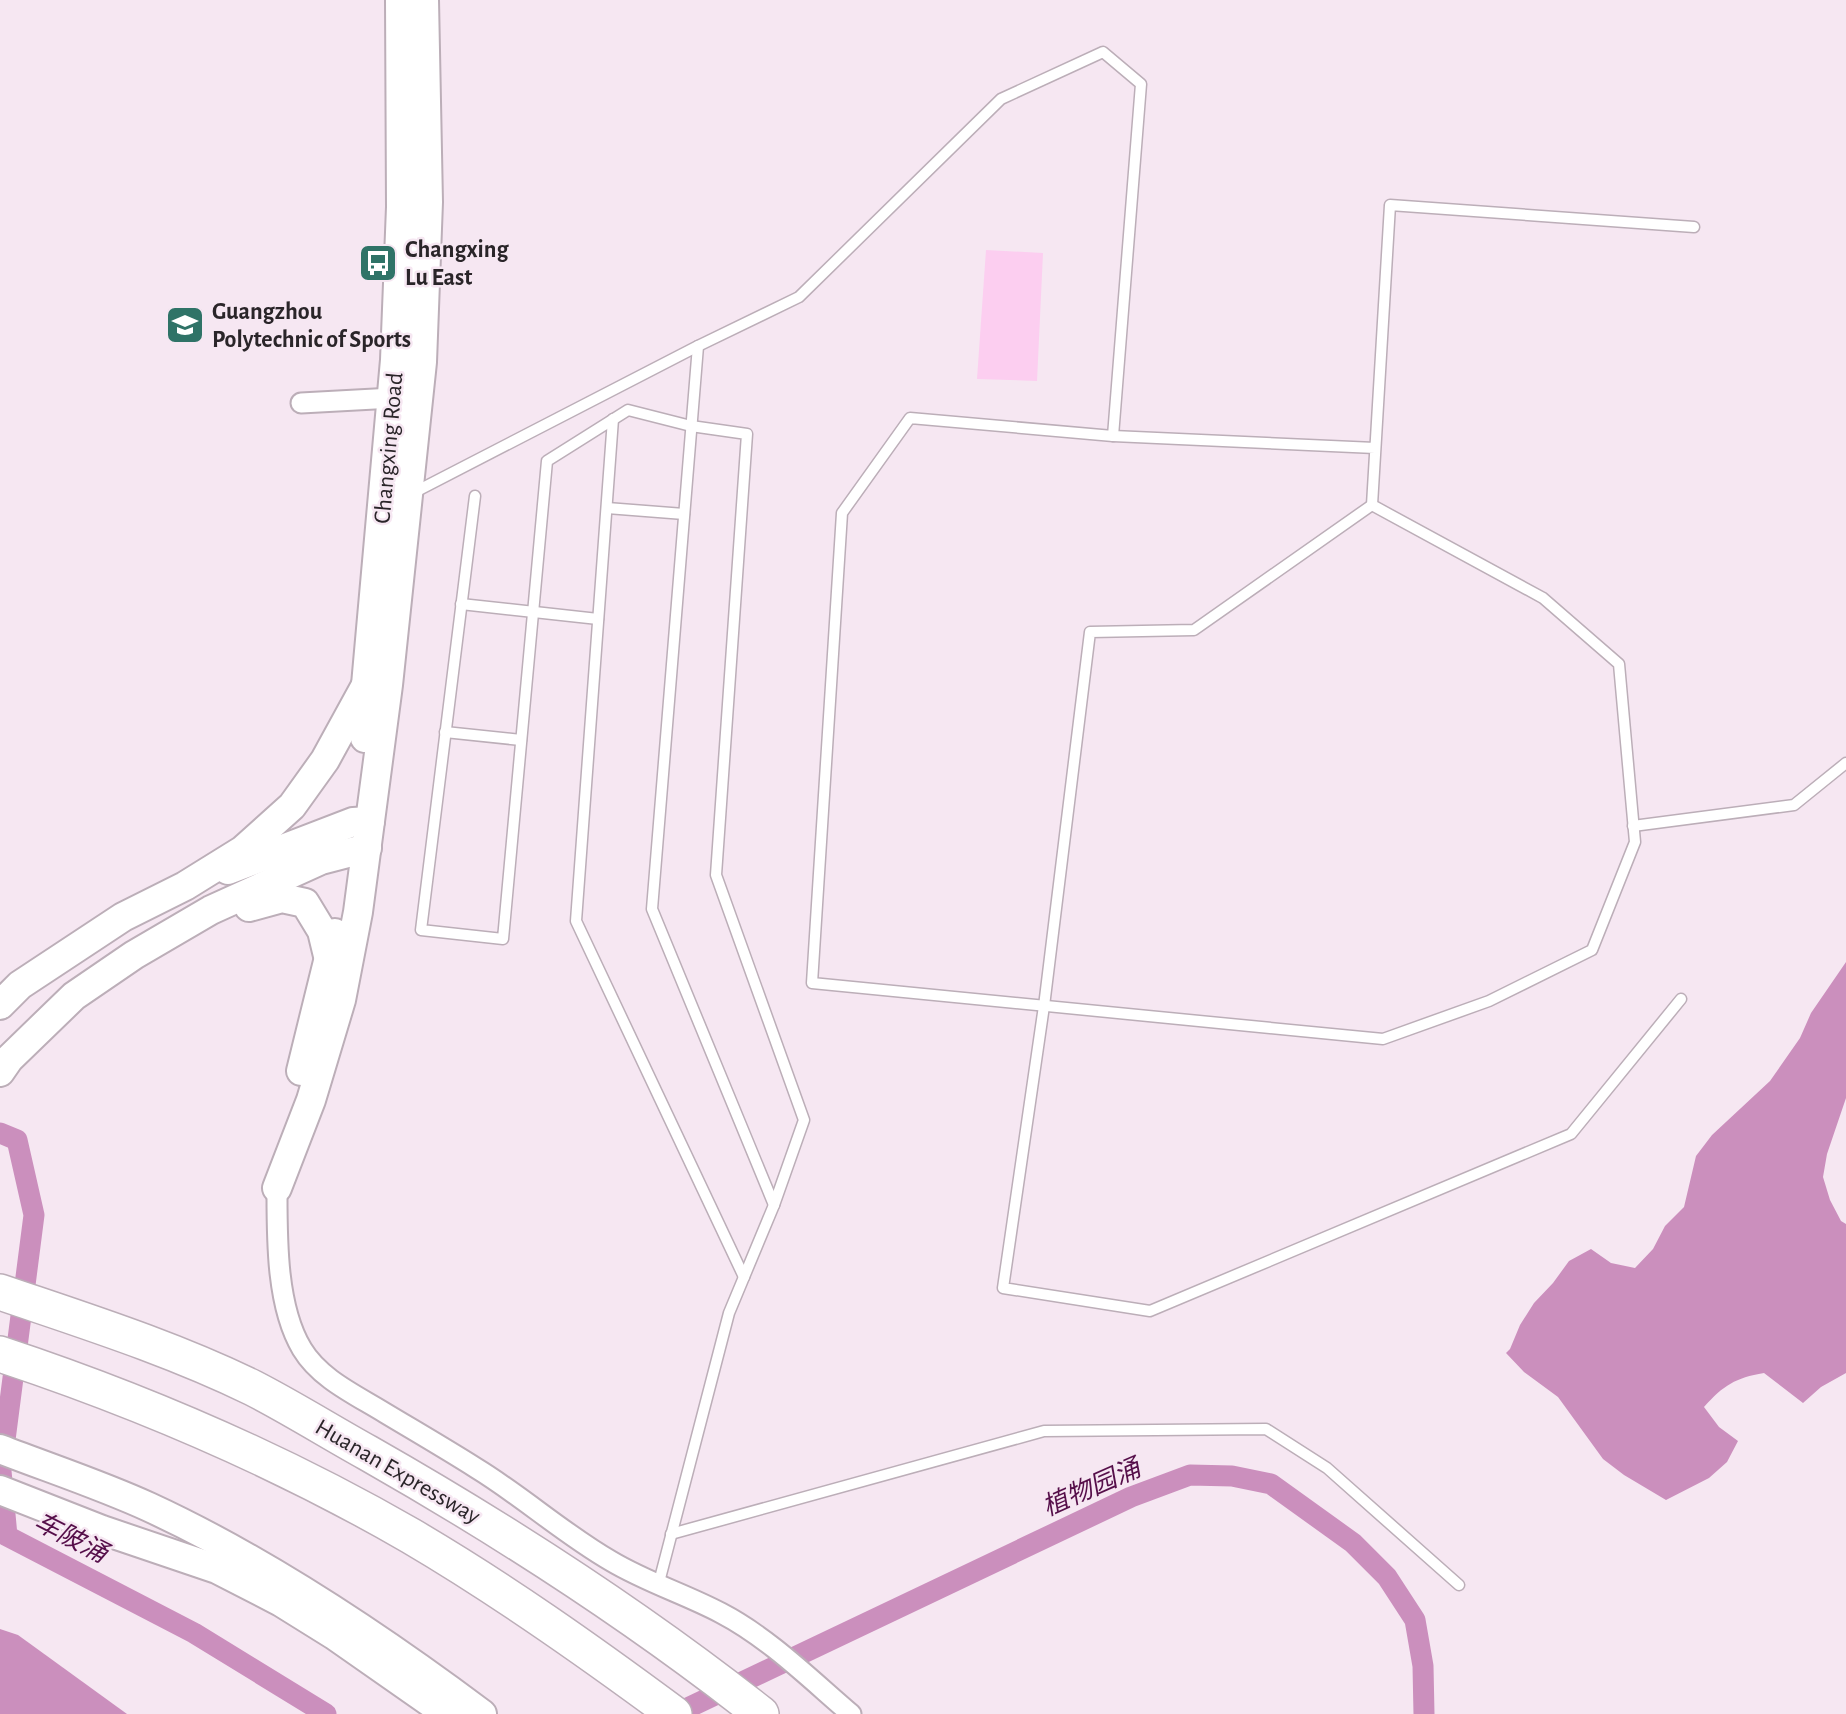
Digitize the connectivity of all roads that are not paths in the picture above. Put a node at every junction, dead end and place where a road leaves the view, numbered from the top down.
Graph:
1 (400, 0) edge
2 (424, 0) edge
3 (1694, 227) dead end
4 (698, 346) junction
5 (393, 397) junction
6 (301, 403) dead end
7 (613, 419) junction
8 (691, 426) junction
9 (1113, 436) junction
10 (1375, 448) junction
11 (475, 496) dead end
12 (396, 497) junction
13 (1372, 505) junction
14 (607, 508) junction
15 (684, 514) junction
16 (461, 604) junction
17 (533, 611) junction
18 (598, 619) junction
19 (366, 685) junction
20 (446, 732) junction
21 (521, 740) junction
22 (1846, 763) edge
23 (1633, 826) junction
24 (359, 836) junction
25 (185, 886) junction
26 (211, 910) junction
27 (329, 961) junction
28 (1681, 999) dead end
29 (0, 1006) edge
30 (1044, 1006) junction
31 (5, 1066) edge
32 (277, 1188) junction
33 (774, 1205) junction
34 (744, 1277) junction
35 (0, 1292) edge
36 (0, 1353) edge
37 (0, 1449) edge
38 (0, 1490) edge
39 (671, 1534) junction
40 (1459, 1585) dead end
41 (658, 1586) junction
42 (447, 1714) edge
43 (482, 1714) edge
44 (674, 1714) edge
45 (761, 1714) edge
46 (851, 1714) edge

1 - 5 street, Changxing Road
2 - 12 street, Changxing Road
3 - 10 lane
4 - 8 lane
4 - 9 lane
4 - 12 lane
5 - 6 street
5 - 12 street, Changxing Road
7 - 8 lane
7 - 14 lane
7 - 17 lane
8 - 15 lane
8 - 33 lane
9 - 10 lane
9 - 30 lane
10 - 13 lane
11 - 16 lane
12 - 19 street, Changxing Road
12 - 24 street, Changxing Road
13 - 23 lane
13 - 30 lane
14 - 15 lane
14 - 18 lane
15 - 33 lane
16 - 17 lane
16 - 20 lane
17 - 18 lane
17 - 21 lane
18 - 34 lane
19 - 24 street, Changxing Road
19 - 25 street
20 - 21 lane
20 - 21 lane
22 - 23 lane
23 - 30 lane
24 - 25 street
24 - 26 street
24 - 27 street
24 - 32 street
25 - 29 street
26 - 27 street
26 - 31 street
27 - 32 street
28 - 30 lane
32 - 41 street
33 - 34 lane
34 - 39 lane
35 - 45 highway, Huanan Expressway
36 - 44 highway, Huanan Expressway
37 - 43 street
38 - 42 street
39 - 40 lane
39 - 41 lane
41 - 46 street

